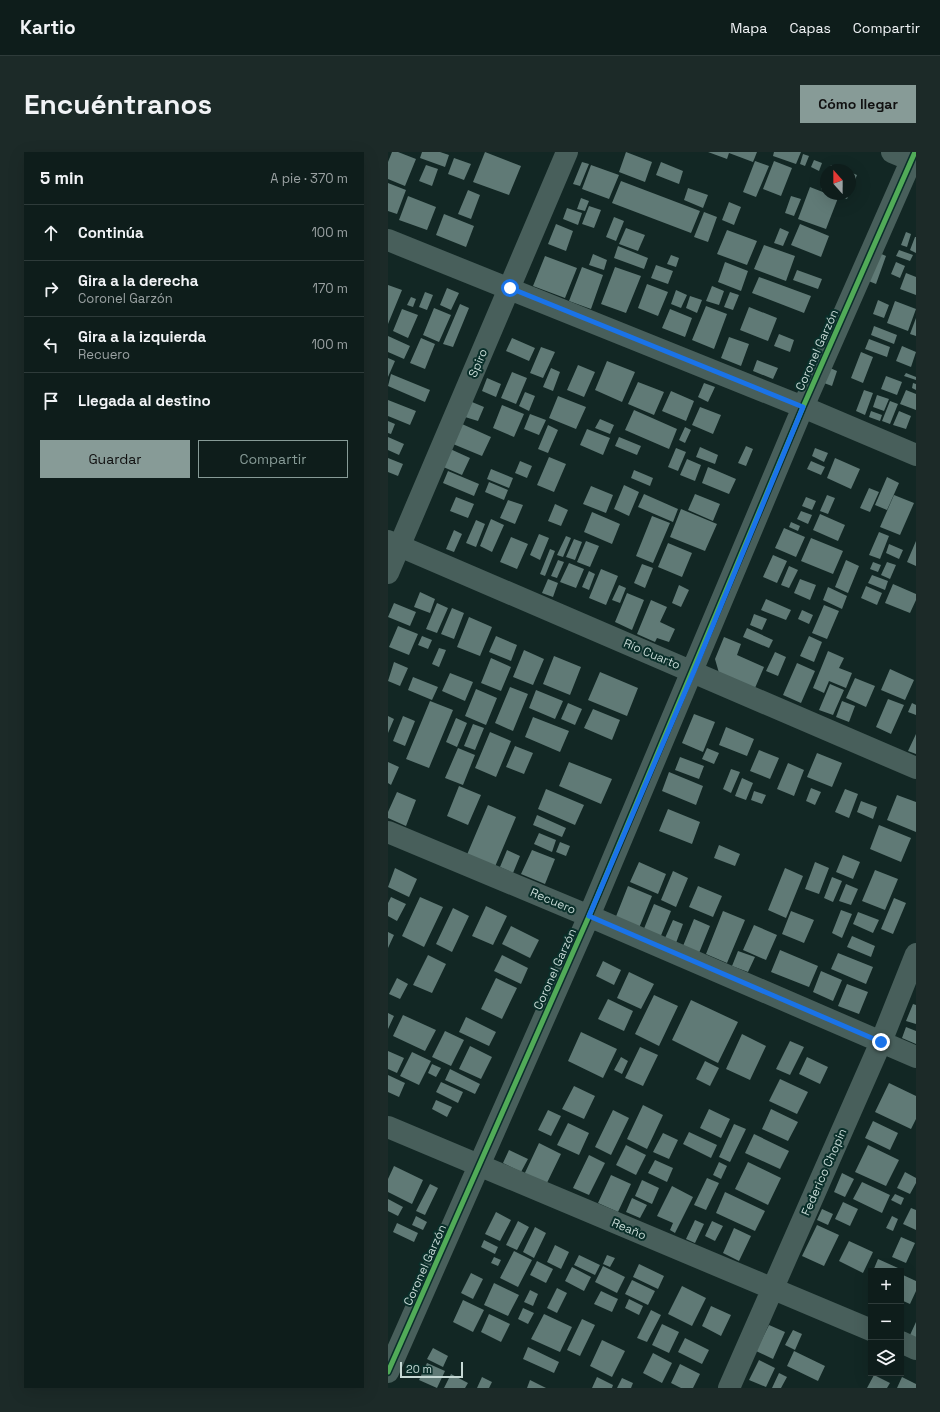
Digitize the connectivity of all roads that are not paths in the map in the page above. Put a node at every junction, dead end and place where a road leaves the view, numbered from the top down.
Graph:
1 (567, 152) edge
2 (908, 157) edge
3 (388, 240) edge
4 (510, 288) junction
5 (803, 407) junction
6 (916, 455) edge
7 (394, 543) edge
8 (388, 573) edge
9 (694, 671) junction
10 (916, 768) edge
11 (388, 832) edge
12 (589, 916) junction
13 (916, 954) edge
14 (881, 1042) junction
15 (916, 1057) edge
16 (388, 1127) edge
17 (480, 1166) junction
18 (772, 1288) junction
19 (868, 1329) edge
20 (904, 1343) edge
21 (916, 1349) edge
22 (388, 1372) edge
23 (729, 1388) edge

1 - 4 street, Spiro
2 - 5 street, Coronel Garzón
3 - 4 street
4 - 5 street
4 - 7 street, Spiro
5 - 6 street
5 - 9 street, Coronel Garzón
7 - 8 street, Spiro
7 - 9 street, Río Cuarto
9 - 10 street, Río Cuarto
9 - 12 street, Coronel Garzón
11 - 12 street, Recuero
12 - 14 street, Recuero
12 - 17 street, Coronel Garzón
13 - 14 street, Federico Chopin
14 - 15 street, Recuero
14 - 18 street, Federico Chopin
16 - 17 street, Reaño
17 - 18 street, Reaño
17 - 22 street, Coronel Garzón
18 - 19 street, Reaño
18 - 23 street, Federico Chopin
20 - 21 street

